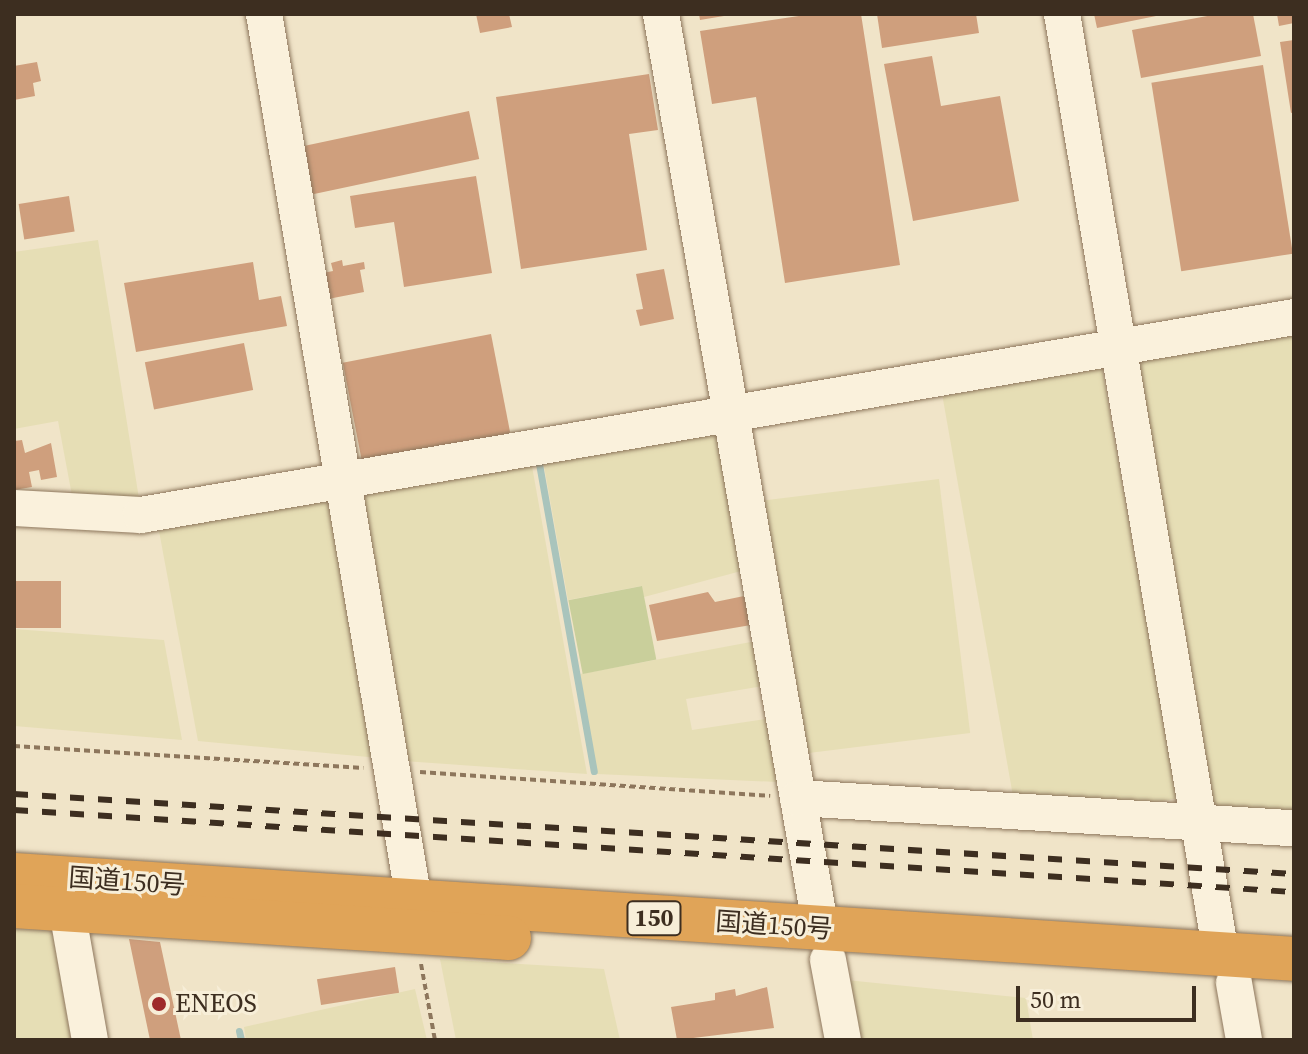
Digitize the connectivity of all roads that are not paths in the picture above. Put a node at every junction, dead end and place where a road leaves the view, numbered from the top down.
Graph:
1 (264, 14) edge
2 (661, 14) edge
3 (1062, 14) edge
4 (1294, 317) edge
5 (1118, 347) junction
6 (729, 413) junction
7 (341, 478) junction
8 (14, 508) edge
9 (798, 798) junction
10 (1200, 822) junction
11 (1294, 828) edge
12 (14, 875) edge
13 (14, 906) edge
14 (67, 910) junction
15 (415, 917) junction
16 (824, 945) junction
17 (1294, 959) edge
18 (1228, 968) junction
19 (1294, 987) edge
20 (90, 1040) edge
21 (843, 1040) edge
22 (1244, 1040) edge

1 - 7 street
2 - 6 street
3 - 5 street
4 - 5 street
5 - 6 street
5 - 10 street
6 - 7 street
6 - 9 street
7 - 8 street
7 - 15 street
9 - 10 street
9 - 16 street
10 - 11 street
10 - 18 street
12 - 15 highway, 国道150号 / 150
13 - 14 highway, 国道150号 / 150
14 - 15 highway, 国道150号 / 150
14 - 20 street
15 - 16 highway, 国道150号 / 150
16 - 18 highway, 国道150号 / 150
16 - 21 street
17 - 18 highway, 国道150号 / 150
18 - 19 highway, 国道150号 / 150
18 - 22 street

